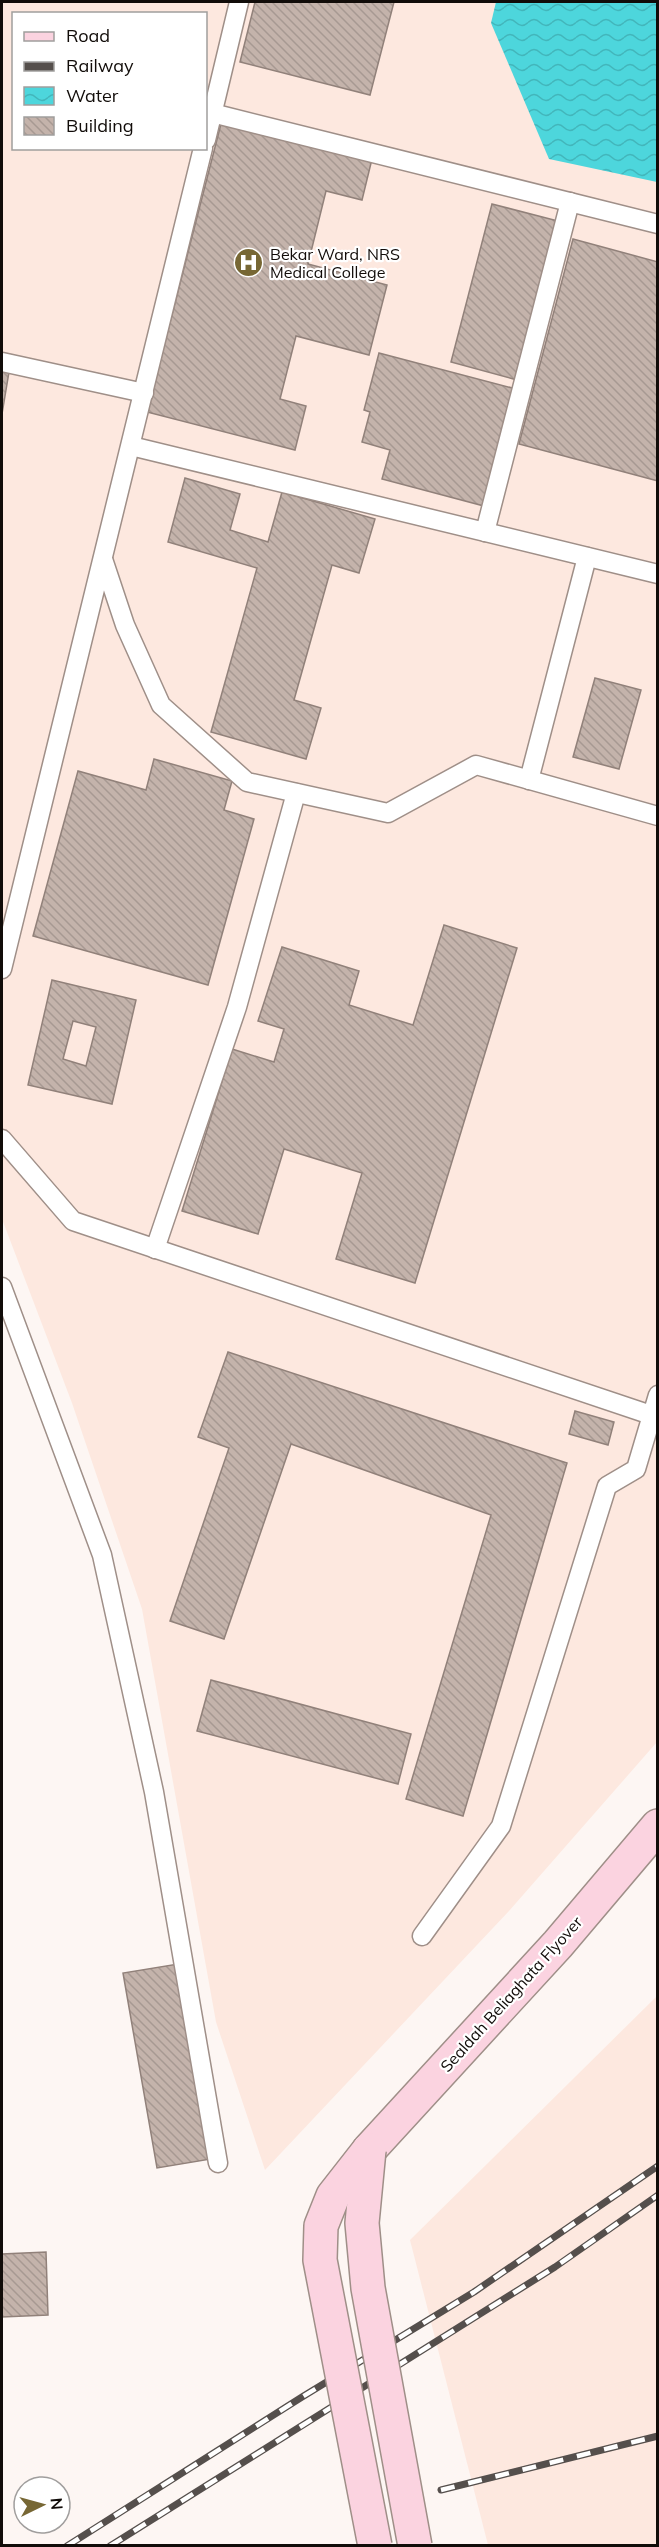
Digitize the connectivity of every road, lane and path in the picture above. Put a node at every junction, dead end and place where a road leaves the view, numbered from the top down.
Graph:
1 (239, 2) edge
2 (212, 113) junction
3 (207, 136) edge
4 (203, 150) edge
5 (570, 202) junction
6 (657, 224) edge
7 (2, 362) edge
8 (144, 393) junction
9 (131, 446) junction
10 (485, 532) junction
11 (588, 557) junction
12 (103, 559) junction
13 (657, 574) edge
14 (529, 780) junction
15 (296, 793) junction
16 (657, 816) edge
17 (2, 969) edge
18 (2, 1139) edge
19 (155, 1249) junction
20 (2, 1287) edge
21 (657, 1395) edge
22 (651, 1415) junction
23 (654, 1830) edge
24 (422, 1936) dead end
25 (369, 2150) junction
26 (218, 2163) dead end
27 (375, 2546) edge
28 (415, 2546) edge

1 - 2 lane
2 - 3 lane
2 - 5 lane
4 - 8 lane
5 - 6 lane
5 - 10 lane
7 - 8 lane
8 - 9 lane
9 - 10 lane
9 - 12 lane
10 - 11 lane
11 - 13 lane
11 - 14 lane
12 - 15 lane
12 - 17 lane
14 - 15 lane
14 - 16 lane
15 - 19 lane
18 - 19 lane
19 - 22 lane
20 - 26 lane
21 - 22 lane
22 - 24 lane
23 - 25 main road, Sealdah Beliaghata Flyover
25 - 27 main road, Sealdah Beliaghata Flyover, bridge
25 - 28 main road, bridge

